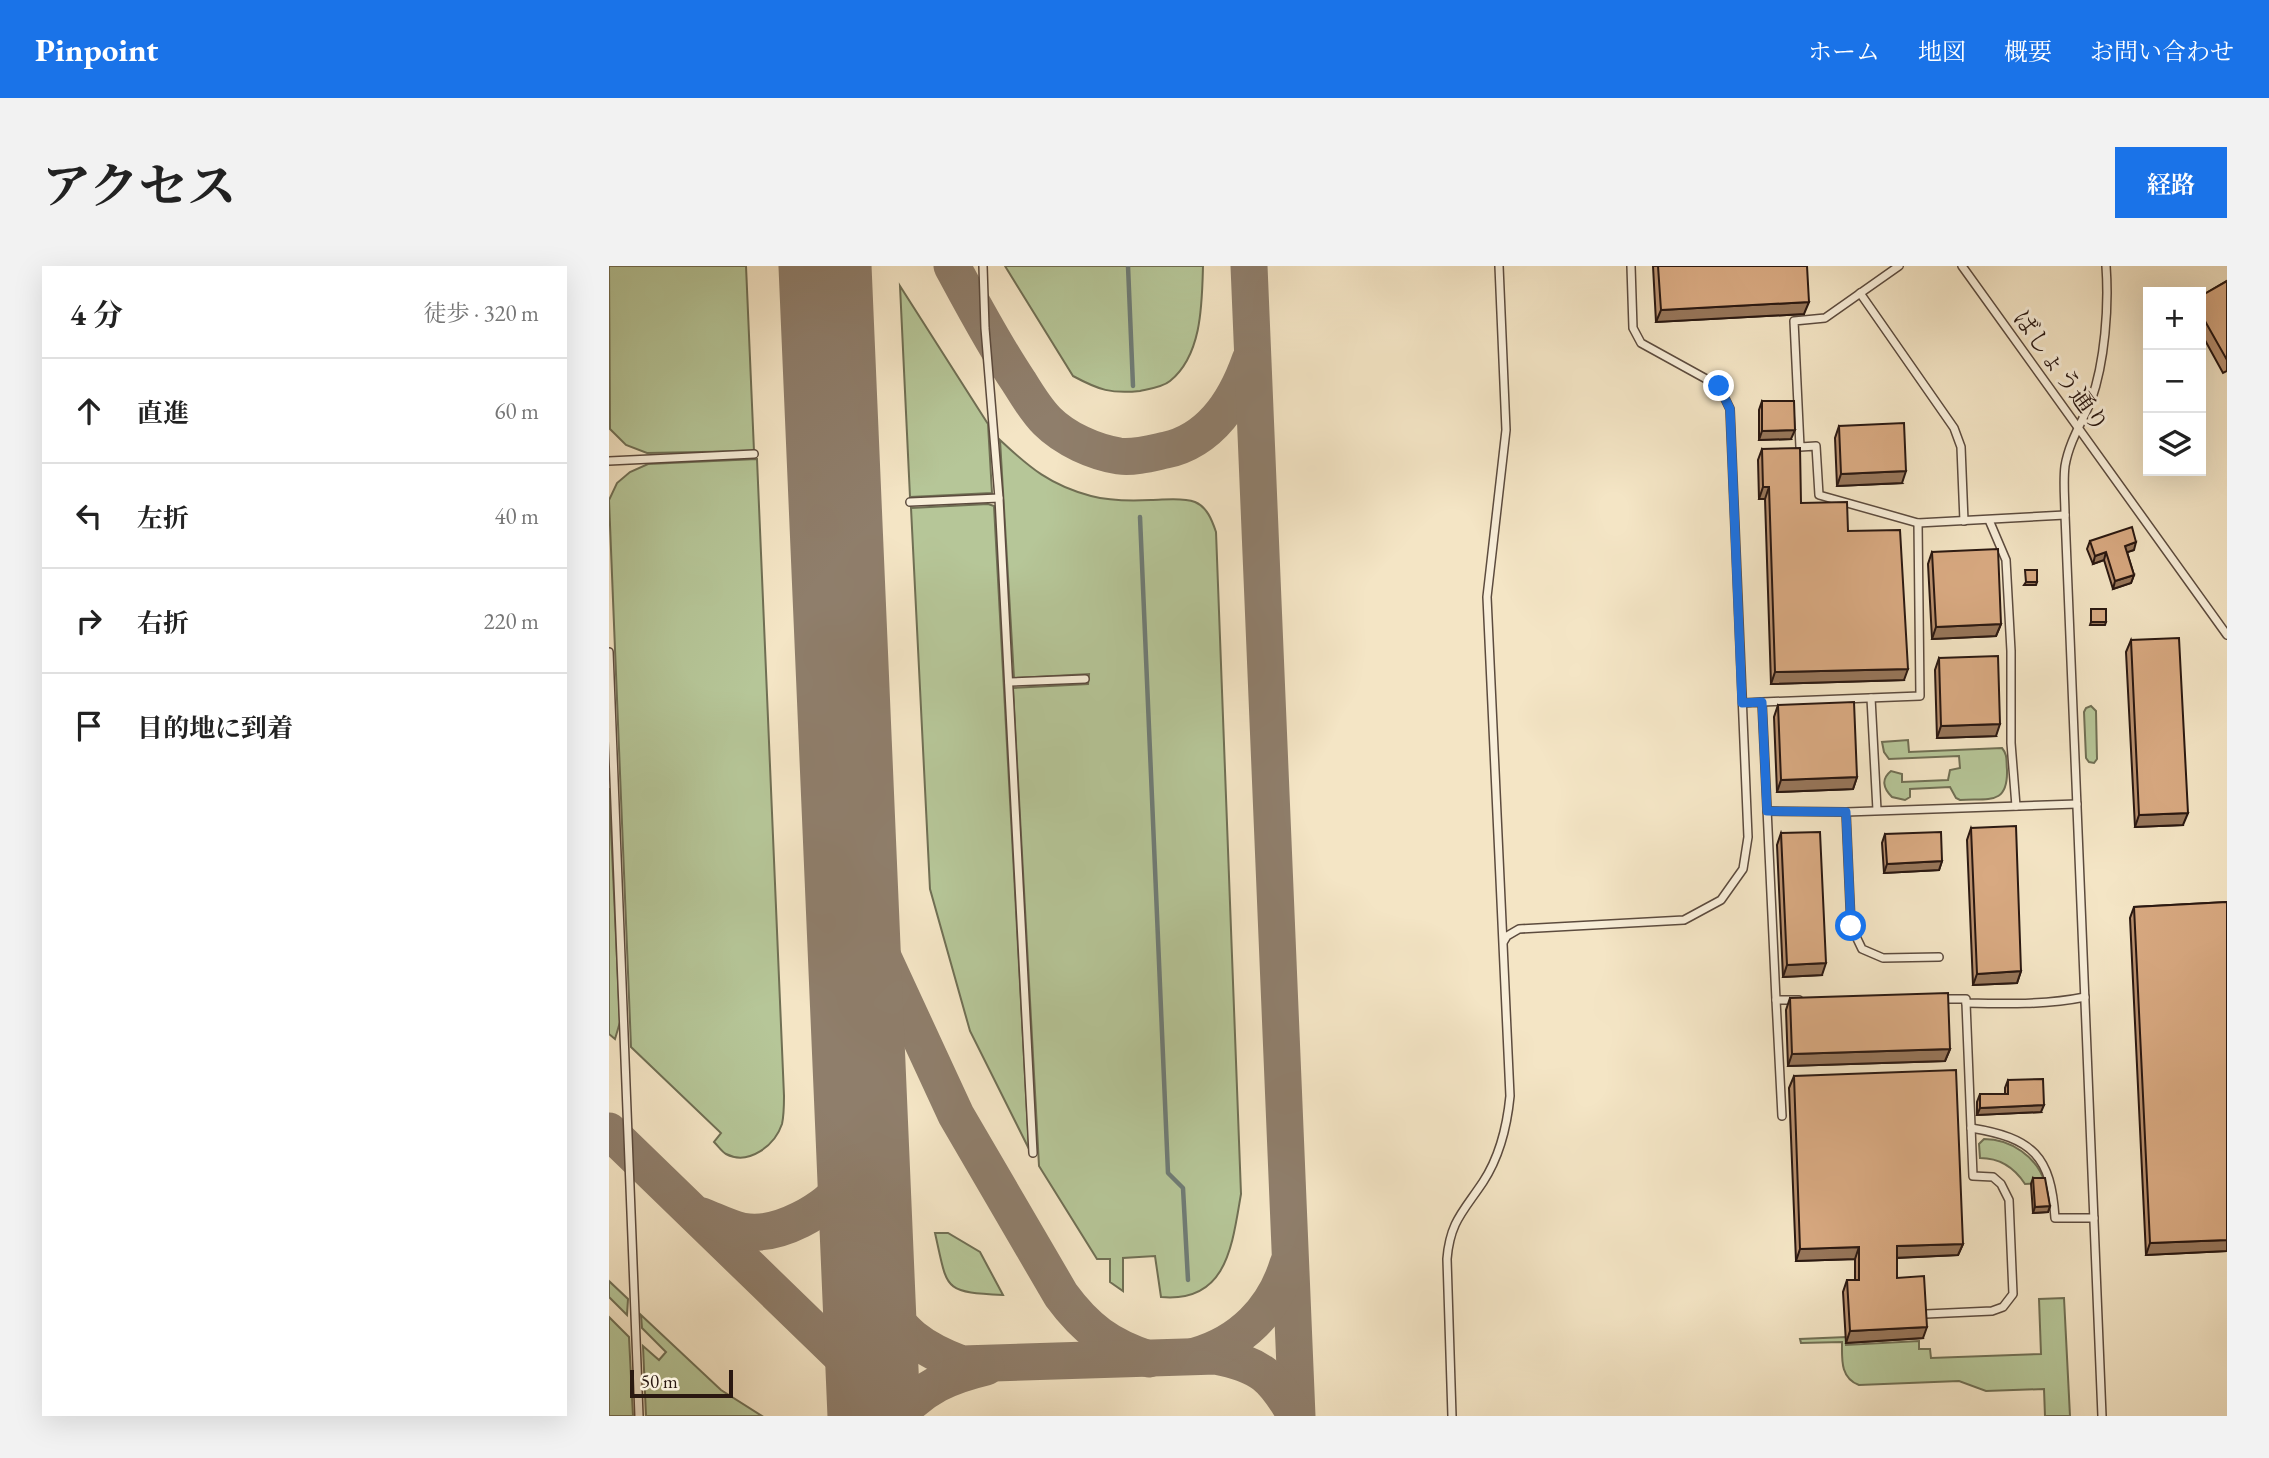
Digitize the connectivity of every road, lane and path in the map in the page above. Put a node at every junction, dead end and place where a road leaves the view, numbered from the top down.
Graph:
1 (983, 266) edge
2 (1499, 266) edge
3 (1631, 266) edge
4 (1899, 266) edge
5 (1962, 266) edge
6 (2106, 266) edge
7 (1860, 293) junction
8 (2077, 426) junction
9 (754, 454) dead end
10 (609, 461) edge
11 (999, 498) junction
12 (910, 502) dead end
13 (2065, 515) junction
14 (1989, 520) junction
15 (1964, 521) junction
16 (1918, 523) junction
17 (2227, 635) edge
18 (609, 652) edge
19 (1085, 679) dead end
20 (1009, 682) junction
21 (1871, 698) junction
22 (1762, 702) junction
23 (1742, 703) junction
24 (2077, 804) junction
25 (2016, 806) junction
26 (1877, 810) junction
27 (1767, 811) junction
28 (1846, 812) junction
29 (1503, 944) junction
30 (1939, 957) dead end
31 (2085, 997) junction
32 (1776, 1000) junction
33 (1803, 1000) edge
34 (1925, 1000) edge
35 (1966, 1003) junction
36 (1782, 1116) dead end
37 (1971, 1128) junction
38 (1033, 1153) dead end
39 (2094, 1217) junction
40 (1926, 1314) edge
41 (639, 1416) edge
42 (1452, 1416) edge
43 (2102, 1416) edge

1 - 11 lane
2 - 29 lane
3 - 23 lane
4 - 7 lane
5 - 8 lane, ばしょう通り
6 - 8 lane
7 - 15 lane
7 - 16 lane
8 - 13 lane
8 - 17 lane, ばしょう通り
9 - 10 lane
11 - 12 lane
11 - 20 lane
13 - 14 lane
13 - 24 lane
14 - 15 lane
14 - 25 lane
15 - 16 lane
16 - 21 lane
18 - 41 lane
19 - 20 lane
20 - 38 lane
21 - 22 lane
21 - 26 lane
22 - 23 lane
22 - 27 lane
23 - 29 lane
24 - 25 lane
24 - 31 lane
25 - 26 lane
26 - 28 lane
27 - 28 lane
27 - 32 lane
28 - 30 lane
29 - 42 lane
31 - 35 lane
31 - 39 lane
32 - 33 lane
32 - 36 lane
34 - 35 lane
35 - 37 lane
37 - 39 lane
37 - 40 lane
39 - 43 lane

